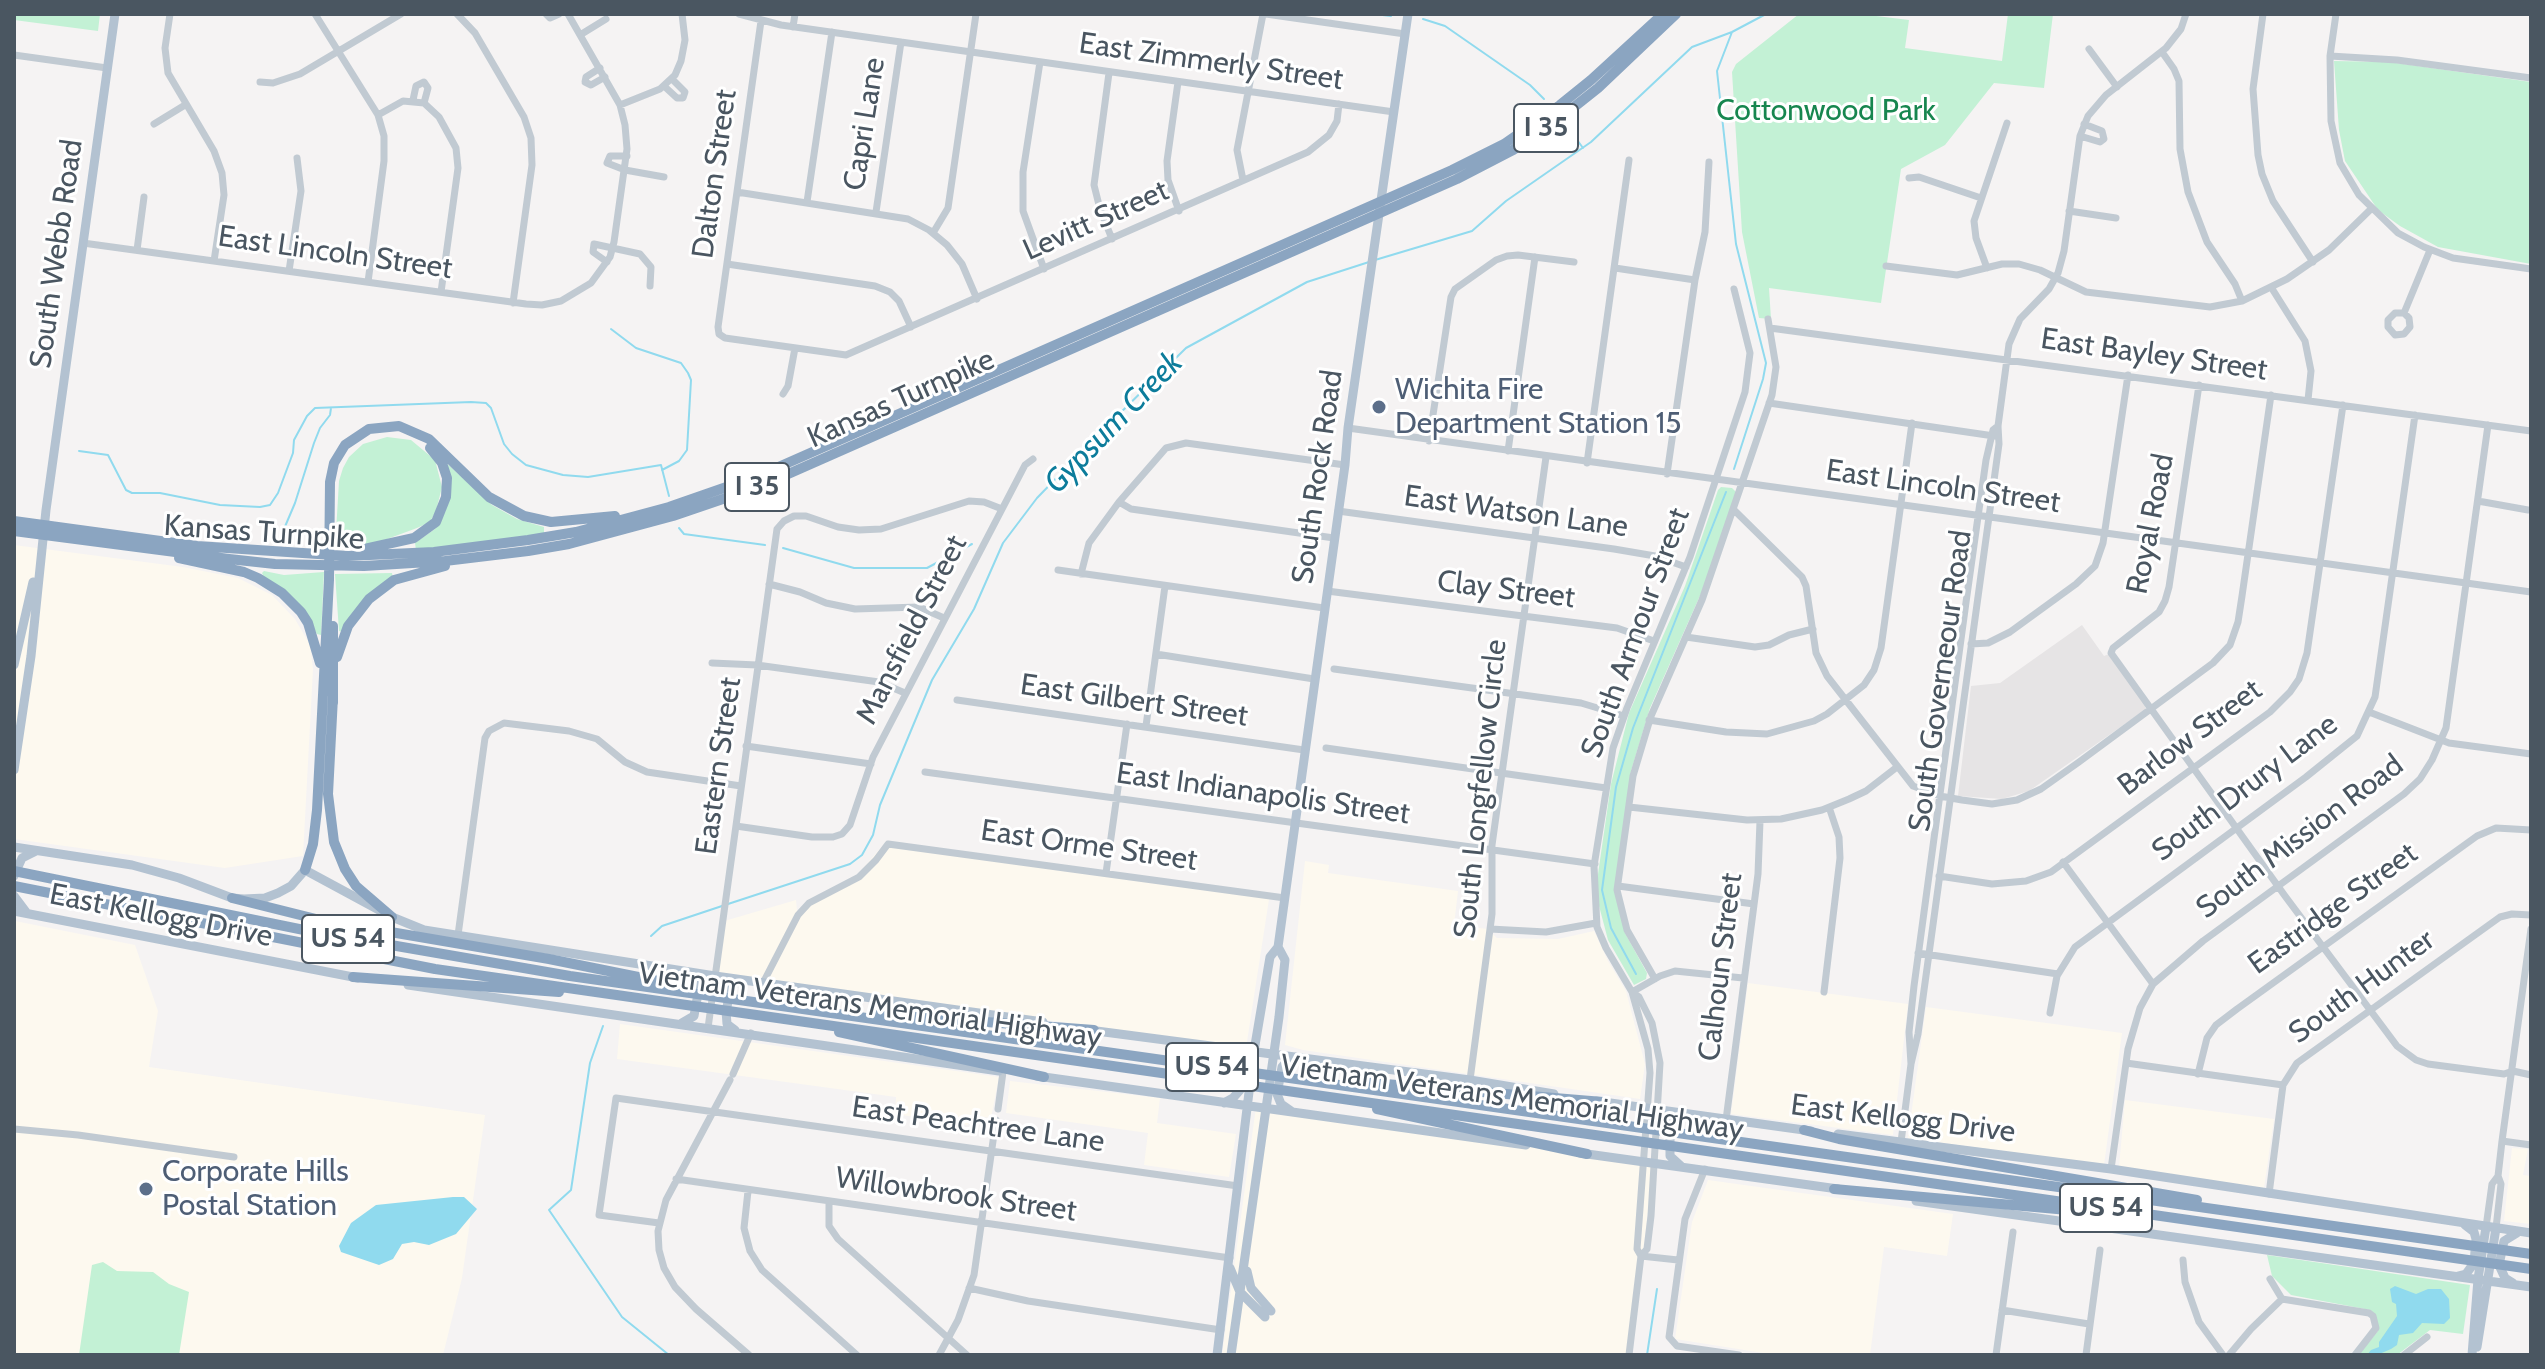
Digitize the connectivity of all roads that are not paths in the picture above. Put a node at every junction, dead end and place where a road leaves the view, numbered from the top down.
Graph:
1 (115, 14) edge
2 (170, 14) edge
3 (315, 14) edge
4 (401, 14) edge
5 (457, 14) edge
6 (546, 14) edge
7 (559, 14) edge
8 (568, 14) edge
9 (682, 14) edge
10 (739, 14) edge
11 (795, 14) edge
12 (976, 14) edge
13 (1264, 14) edge
14 (1408, 14) edge
15 (1663, 14) edge
16 (1676, 14) edge
17 (2186, 14) edge
18 (2263, 14) edge
19 (2336, 14) edge
20 (606, 19) dead end
21 (761, 21) junction
22 (793, 27) junction
23 (832, 32) junction
24 (1405, 34) junction
25 (580, 35) junction
26 (901, 42) junction
27 (2089, 49) dead end
28 (970, 51) junction
29 (339, 52) junction
30 (2162, 52) junction
31 (14, 55) edge
32 (2330, 56) junction
33 (1040, 62) junction
34 (107, 68) junction
35 (600, 68) junction
36 (1109, 73) junction
37 (605, 77) junction
38 (2531, 78) edge
39 (672, 79) junction
40 (260, 82) dead end
41 (1178, 82) junction
42 (664, 86) junction
43 (2117, 87) junction
44 (1246, 91) junction
45 (413, 100) junction
46 (424, 103) junction
47 (1339, 104) junction
48 (185, 105) junction
49 (620, 105) junction
50 (1394, 112) junction
51 (378, 115) junction
52 (2007, 123) dead end
53 (154, 124) dead end
54 (2084, 124) junction
55 (2080, 136) junction
56 (627, 156) junction
57 (297, 158) dead end
58 (1629, 160) dead end
59 (1709, 162) dead end
60 (625, 170) junction
61 (664, 177) dead end
62 (1909, 178) dead end
63 (1243, 180) junction
64 (737, 192) junction
65 (144, 197) dead end
66 (1981, 198) junction
67 (807, 202) junction
68 (2371, 209) junction
69 (1179, 211) junction
70 (2069, 211) junction
71 (876, 212) junction
72 (1360, 216) junction
73 (2116, 218) dead end
74 (933, 233) junction
75 (1112, 239) junction
76 (83, 243) junction
77 (613, 247) junction
78 (137, 250) junction
79 (2430, 250) junction
80 (1535, 257) junction
81 (214, 261) junction
82 (607, 262) junction
83 (1574, 262) dead end
84 (2313, 262) junction
85 (727, 264) junction
86 (1886, 266) dead end
87 (1615, 268) junction
88 (1987, 268) junction
89 (1044, 269) junction
90 (2531, 269) edge
91 (289, 271) junction
92 (2056, 278) junction
93 (1695, 280) junction
94 (368, 282) junction
95 (650, 286) dead end
96 (2271, 287) junction
97 (1734, 289) dead end
98 (441, 292) junction
99 (977, 299) junction
100 (2242, 301) junction
101 (513, 303) junction
102 (2404, 313) dead end
103 (1769, 324) joint
104 (911, 327) junction
105 (795, 348) junction
106 (2006, 359) junction
107 (2128, 375) junction
108 (2199, 385) junction
109 (783, 394) dead end
110 (2271, 395) junction
111 (2308, 400) junction
112 (1769, 403) junction
113 (2343, 405) junction
114 (2415, 415) junction
115 (1912, 423) junction
116 (2488, 425) junction
117 (1348, 428) junction
118 (2531, 431) edge
119 (1996, 437) junction
120 (1429, 441) junction
121 (1508, 451) junction
122 (1546, 457) junction
123 (1033, 459) dead end
124 (1587, 463) junction
125 (1345, 465) junction
126 (1667, 474) junction
127 (1716, 480) junction
128 (1742, 484) junction
129 (2478, 501) junction
130 (1119, 502) junction
131 (1900, 506) junction
132 (669, 507) junction
133 (1002, 509) junction
134 (1734, 510) junction
135 (2528, 510) dead end
136 (1338, 511) junction
137 (1983, 517) junction
138 (14, 521) edge
139 (14, 531) edge
140 (2105, 534) junction
141 (1334, 538) junction
142 (1535, 538) junction
143 (110, 544) junction
144 (2176, 544) junction
145 (332, 546) junction
146 (41, 548) junction
147 (2249, 554) junction
148 (310, 555) junction
149 (486, 557) junction
150 (2320, 563) junction
151 (1686, 567) junction
152 (1058, 570) dead end
153 (2392, 573) junction
154 (1081, 574) junction
155 (331, 580) junction
156 (2465, 583) junction
157 (769, 584) junction
158 (1165, 586) junction
159 (1327, 591) junction
160 (2531, 592) edge
161 (1324, 608) junction
162 (1525, 616) junction
163 (944, 618) junction
164 (1813, 629) junction
165 (1686, 637) junction
166 (1654, 641) junction
167 (1971, 644) junction
168 (1156, 654) junction
169 (712, 663) dead end
170 (14, 665) edge
171 (757, 665) junction
172 (1334, 669) dead end
173 (1314, 679) junction
174 (323, 685) junction
175 (905, 693) junction
176 (1514, 694) junction
177 (24, 700) junction
178 (957, 700) dead end
179 (1845, 700) junction
180 (333, 703) junction
181 (2151, 708) junction
182 (14, 710) edge
183 (2369, 712) junction
184 (1624, 716) junction
185 (1649, 720) junction
186 (1127, 724) junction
187 (1146, 726) junction
188 (2442, 740) junction
189 (746, 746) junction
190 (1326, 748) dead end
191 (1304, 750) junction
192 (2531, 754) edge
193 (871, 764) junction
194 (1897, 767) junction
195 (2193, 768) junction
196 (14, 770) edge
197 (925, 772) dead end
198 (1504, 772) junction
199 (741, 786) junction
200 (1606, 788) junction
201 (1940, 796) junction
202 (1950, 798) junction
203 (1117, 799) junction
204 (1629, 807) junction
205 (1829, 807) junction
206 (1760, 821) junction
207 (1295, 822) junction
208 (736, 826) junction
209 (2236, 827) junction
210 (2531, 830) edge
211 (14, 847) edge
212 (1492, 849) junction
213 (38, 851) junction
214 (2063, 862) junction
215 (1595, 864) junction
216 (15, 870) edge
217 (305, 870) junction
218 (1106, 873) junction
219 (1939, 876) junction
220 (14, 886) edge
221 (1618, 886) junction
222 (2278, 887) junction
223 (14, 896) edge
224 (232, 898) junction
225 (1285, 898) junction
226 (1754, 904) junction
227 (14, 911) edge
228 (29, 914) junction
229 (2531, 915) edge
230 (392, 917) junction
231 (2107, 921) junction
232 (1596, 923) junction
233 (1490, 929) junction
234 (2531, 929) edge
235 (458, 935) junction
236 (1278, 947) junction
237 (2324, 947) junction
238 (1918, 953) junction
239 (1928, 954) junction
240 (686, 971) junction
241 (2058, 974) junction
242 (715, 976) junction
243 (353, 977) junction
244 (1743, 978) junction
245 (1655, 979) junction
246 (746, 980) junction
247 (763, 983) junction
248 (2153, 984) junction
249 (1632, 992) junction
250 (1824, 992) dead end
251 (2527, 993) edge
252 (685, 994) junction
253 (666, 1001) junction
254 (739, 1003) junction
255 (788, 1007) junction
256 (2370, 1009) junction
257 (2050, 1013) dead end
258 (763, 1015) junction
259 (679, 1024) junction
260 (708, 1028) junction
261 (1094, 1030) junction
262 (746, 1033) junction
263 (1914, 1033) junction
264 (1232, 1049) junction
265 (1254, 1051) junction
266 (1274, 1054) junction
267 (1296, 1057) junction
268 (1248, 1063) junction
269 (2126, 1063) junction
270 (1277, 1067) junction
271 (2513, 1071) junction
272 (1003, 1072) junction
273 (2198, 1074) junction
274 (2531, 1075) edge
275 (1044, 1077) junction
276 (1288, 1078) junction
277 (1470, 1080) junction
278 (2283, 1085) junction
279 (1285, 1090) junction
280 (1245, 1099) junction
281 (1603, 1102) junction
282 (1224, 1103) junction
283 (1266, 1104) junction
284 (1647, 1108) junction
285 (998, 1109) dead end
286 (1659, 1110) junction
287 (712, 1112) junction
288 (1293, 1113) junction
289 (1688, 1114) junction
290 (996, 1120) dead end
291 (1726, 1120) junction
292 (14, 1129) edge
293 (1804, 1130) junction
294 (2502, 1141) junction
295 (1901, 1142) junction
296 (2531, 1145) edge
297 (992, 1151) junction
298 (1587, 1154) junction
299 (234, 1157) dead end
300 (1649, 1162) junction
301 (1681, 1167) junction
302 (1705, 1169) junction
303 (2111, 1169) junction
304 (676, 1179) junction
305 (1238, 1186) junction
306 (1834, 1189) junction
307 (748, 1191) junction
308 (2269, 1194) junction
309 (829, 1201) junction
310 (659, 1223) junction
311 (981, 1223) junction
312 (2238, 1226) junction
313 (2345, 1226) junction
314 (2013, 1232) dead end
315 (2531, 1233) edge
316 (2490, 1235) junction
317 (2100, 1250) dead end
318 (2531, 1254) edge
319 (1641, 1256) junction
320 (1245, 1260) junction
321 (1678, 1260) junction
322 (2183, 1260) dead end
323 (1230, 1261) junction
324 (2486, 1268) junction
325 (2531, 1269) edge
326 (2457, 1276) junction
327 (2270, 1279) dead end
328 (2483, 1280) junction
329 (2515, 1284) junction
330 (2531, 1287) edge
331 (969, 1288) junction
332 (1240, 1292) junction
333 (2282, 1299) junction
334 (1257, 1309) junction
335 (2002, 1310) junction
336 (2089, 1324) junction
337 (1235, 1325) junction
338 (1221, 1330) junction
339 (2427, 1337) dead end
340 (949, 1341) junction
341 (749, 1355) edge
342 (857, 1355) edge
343 (939, 1355) edge
344 (967, 1355) edge
345 (1217, 1355) edge
346 (1231, 1355) edge
347 (1629, 1355) edge
348 (1739, 1355) edge
349 (1996, 1355) edge
350 (2086, 1355) edge
351 (2223, 1355) edge
352 (2229, 1355) edge
353 (2355, 1355) edge
354 (2404, 1355) edge
355 (2473, 1355) edge

1 - 34 main road, South Webb Road
2 - 48 street
3 - 29 street
4 - 29 street
5 - 101 street
6 - 7 street
8 - 25 street
9 - 39 street
10 - 21 street, East Zimmerly Street
11 - 22 street
12 - 28 street
13 - 24 street
13 - 44 street
14 - 24 main road, South Rock Road
15 - 72 highway, Kansas Turnpike / I 35
16 - 72 highway, Kansas Turnpike / I 35
17 - 30 street
18 - 84 street
19 - 32 street
20 - 25 street
21 - 22 street, East Zimmerly Street
21 - 64 street, Dalton Street
22 - 23 street, East Zimmerly Street
23 - 26 street, East Zimmerly Street
23 - 67 street
24 - 50 main road, South Rock Road
25 - 35 street
26 - 28 street, East Zimmerly Street
26 - 71 street, Capri Lane
27 - 43 street
28 - 33 street, East Zimmerly Street
28 - 74 street
29 - 40 street
29 - 51 street
30 - 43 street
30 - 100 street
31 - 34 street
32 - 38 street
32 - 68 street
33 - 36 street, East Zimmerly Street
33 - 89 street
34 - 76 main road, South Webb Road
35 - 37 street
35 - 37 street
36 - 41 street, East Zimmerly Street
36 - 75 street
37 - 49 street
39 - 42 street
39 - 42 street
41 - 44 street, East Zimmerly Street
41 - 69 street
42 - 49 street
43 - 54 street
44 - 47 street, East Zimmerly Street
44 - 63 street
45 - 46 street
45 - 46 street
45 - 51 street
46 - 98 street
47 - 50 street, East Zimmerly Street
47 - 63 street, Levitt Street
48 - 53 street
48 - 81 street
49 - 56 street
50 - 117 main road, South Rock Road
51 - 94 street
52 - 66 street
54 - 55 street
54 - 55 street
55 - 70 street
56 - 60 street
56 - 60 street
57 - 91 street
58 - 87 street
59 - 93 street
60 - 61 street
60 - 77 street
62 - 66 street
63 - 69 street, Levitt Street
64 - 67 street
64 - 85 street, Dalton Street
65 - 78 street
66 - 88 street
67 - 71 street
68 - 79 street
68 - 84 street
69 - 75 street, Levitt Street
70 - 73 street
70 - 92 street
71 - 74 street
72 - 132 highway, Kansas Turnpike / I 35
72 - 149 highway, Kansas Turnpike / I 35
74 - 99 street
75 - 89 street, Levitt Street
76 - 78 street, East Lincoln Street
76 - 146 main road, South Webb Road
77 - 82 street
77 - 82 street
77 - 95 street
78 - 81 street, East Lincoln Street
79 - 90 street
79 - 102 street
80 - 83 street
80 - 120 street
80 - 121 street
81 - 91 street, East Lincoln Street
82 - 101 street, East Lincoln Street
84 - 96 street
85 - 104 street
85 - 105 street, Dalton Street
86 - 88 street
87 - 93 street
87 - 124 street
88 - 92 street
89 - 99 street, Levitt Street
91 - 94 street, East Lincoln Street
92 - 100 street
92 - 106 street
93 - 126 street
94 - 98 street, East Lincoln Street
96 - 100 street
96 - 111 street
97 - 127 street, South Armour Street
98 - 101 street, East Lincoln Street
99 - 104 street, Levitt Street
103 - 106 street, East Bayley Street
103 - 112 street, South Armour Street
104 - 105 street, Levitt Street
105 - 109 street
106 - 107 street, East Bayley Street
106 - 119 street
107 - 108 street, East Bayley Street
107 - 140 street
108 - 110 street, East Bayley Street
108 - 144 street, Royal Road
110 - 111 street, East Bayley Street
110 - 147 street
111 - 113 street, East Bayley Street
112 - 115 street
112 - 128 street, South Armour Street
113 - 114 street, East Bayley Street
113 - 150 street, Barlow Street
114 - 116 street, East Bayley Street
114 - 153 street, South Drury Lane
115 - 119 street
115 - 131 street
116 - 118 street, East Bayley Street
116 - 129 street, South Mission Road
117 - 120 street, East Lincoln Street
117 - 125 main road, South Rock Road
119 - 137 street, South Governeour Road
120 - 121 street, East Lincoln Street
121 - 122 street, East Lincoln Street
122 - 124 street, East Lincoln Street
122 - 142 street, South Longfellow Circle
123 - 133 street, Mansfield Street
124 - 126 street, East Lincoln Street
125 - 130 street
125 - 136 main road, South Rock Road
126 - 127 street, East Lincoln Street
127 - 128 street, East Lincoln Street
127 - 151 street, South Armour Street
128 - 131 street, East Lincoln Street
128 - 134 street, South Armour Street
129 - 135 street
129 - 156 street, South Mission Road
130 - 141 street
130 - 154 street
131 - 137 street, East Lincoln Street
131 - 179 street
132 - 145 highway
132 - 148 highway, Kansas Turnpike / I 35
133 - 157 street, Eastern Street
133 - 163 street, Mansfield Street
134 - 164 street
134 - 165 street, South Armour Street
136 - 141 main road, South Rock Road
136 - 142 street, East Watson Lane
137 - 140 street, East Lincoln Street
137 - 167 street, South Governeour Road
137 - 201 street, South Governeour Road
138 - 148 highway, Kansas Turnpike / I 35
139 - 143 highway, Kansas Turnpike / I 35
140 - 144 street, East Lincoln Street
140 - 167 street
141 - 159 main road, South Rock Road
142 - 151 street, East Watson Lane
142 - 162 street, South Longfellow Circle
143 - 149 highway, Kansas Turnpike / I 35
143 - 174 highway
144 - 147 street, East Lincoln Street
144 - 181 street, Royal Road
145 - 148 highway
145 - 155 highway
146 - 170 main road, South Webb Road
146 - 177 main road, South Webb Road
147 - 150 street, East Lincoln Street
147 - 181 street
149 - 180 highway
150 - 153 street, East Lincoln Street
150 - 195 street, Barlow Street
151 - 166 street, South Armour Street
152 - 154 street
153 - 156 street, East Lincoln Street
153 - 183 street, South Drury Lane
154 - 158 street
155 - 174 highway
155 - 180 highway
156 - 160 street, East Lincoln Street
156 - 188 street, South Mission Road
157 - 163 street
157 - 171 street, Eastern Street
158 - 161 street
158 - 168 street
159 - 161 main road, South Rock Road
159 - 162 street, Clay Street
161 - 173 main road, South Rock Road
162 - 166 street, Clay Street
162 - 176 street, South Longfellow Circle
163 - 175 street, Mansfield Street
164 - 165 street
164 - 179 street
165 - 185 street, South Armour Street
166 - 184 street, South Armour Street
167 - 202 street, South Governeour Road
168 - 173 street
168 - 187 street
169 - 171 street
171 - 175 street
171 - 189 street, Eastern Street
172 - 176 street
173 - 191 main road, South Rock Road
174 - 217 highway
175 - 193 street, Mansfield Street
176 - 184 street
176 - 198 street, South Longfellow Circle
177 - 182 street
177 - 196 main road, South Webb Road
178 - 186 street, East Gilbert Street
179 - 185 street
179 - 194 street
180 - 230 highway
181 - 195 street
181 - 202 street
183 - 188 street
183 - 209 street, South Drury Lane
184 - 200 street, South Armour Street
185 - 204 street, South Armour Street
186 - 187 street, East Gilbert Street
186 - 203 street
187 - 191 street, East Gilbert Street
188 - 192 street
188 - 222 street, South Mission Road
189 - 193 street
189 - 199 street, Eastern Street
190 - 198 street
191 - 207 main road, South Rock Road
193 - 208 street, Mansfield Street
194 - 201 street
194 - 205 street
195 - 209 street
195 - 214 street, Barlow Street
197 - 203 street, East Indianapolis Street
198 - 200 street
198 - 212 street, South Longfellow Circle
199 - 208 street, Eastern Street
199 - 235 street
200 - 215 street, South Armour Street
201 - 202 street
201 - 238 street, South Governeour Road
202 - 219 street, South Governeour Road
203 - 207 street, East Indianapolis Street
203 - 218 street
204 - 206 street
204 - 221 street, South Armour Street
205 - 206 street
205 - 250 street
206 - 226 street, Calhoun Street
207 - 212 street, East Indianapolis Street
207 - 225 main road, South Rock Road
208 - 242 street, Eastern Street
209 - 222 street
209 - 231 street, South Drury Lane
210 - 237 street, Eastridge Street
211 - 213 main road, East Kellogg Drive
212 - 215 street, East Indianapolis Street
212 - 233 street, South Longfellow Circle
213 - 216 main road
213 - 224 main road, East Kellogg Drive
214 - 219 street, Barlow Street
214 - 231 street
215 - 232 street, South Armour Street
216 - 252 highway, Vietnam Veterans Memorial Highway / US 54
217 - 224 main road, East Kellogg Drive
217 - 230 main road, East Kellogg Drive
218 - 225 street, East Orme Street
218 - 247 street, East Orme Street
219 - 239 street, South Governeour Road
220 - 253 highway, Vietnam Veterans Memorial Highway / US 54
221 - 226 street
221 - 245 street, South Armour Street
222 - 237 street
222 - 248 street, South Mission Road
223 - 228 main road
224 - 252 highway
225 - 236 main road, South Rock Road
226 - 244 street, Calhoun Street
227 - 228 main road, East Kellogg Drive
228 - 243 main road, East Kellogg Drive
229 - 256 street, South Hunter
230 - 235 main road, East Kellogg Drive
231 - 241 street, South Drury Lane
231 - 248 street
232 - 233 street
232 - 249 street, South Armour Street
233 - 277 street, South Longfellow Circle
234 - 251 street
235 - 240 main road, East Kellogg Drive
236 - 265 main road, South Rock Road
236 - 266 main road, South Rock Road
237 - 256 street
237 - 273 street, Eastridge Street
238 - 239 street
238 - 263 street, South Governeour Road
239 - 241 street
239 - 263 street, South Governeour Road
240 - 242 main road, East Kellogg Drive
240 - 259 main road
241 - 257 street, South Drury Lane
242 - 246 main road, East Kellogg Drive
242 - 260 street, Eastern Street
243 - 253 highway
243 - 259 main road, East Kellogg Drive
244 - 245 street
244 - 291 street, Calhoun Street
245 - 249 street
246 - 247 main road, East Kellogg Drive
246 - 262 main road
247 - 261 main road, East Kellogg Drive
248 - 269 street, South Mission Road
249 - 284 street, South Armour Street
249 - 286 street, South Armour Street
251 - 271 street
252 - 253 highway, Vietnam Veterans Memorial Highway / US 54
252 - 254 highway, Vietnam Veterans Memorial Highway / US 54
254 - 255 highway, Vietnam Veterans Memorial Highway / US 54
254 - 258 highway, Vietnam Veterans Memorial Highway / US 54
255 - 261 highway
255 - 276 highway, Vietnam Veterans Memorial Highway / US 54
256 - 271 street
256 - 278 street, South Hunter
258 - 275 highway
258 - 279 highway, Vietnam Veterans Memorial Highway / US 54
259 - 260 main road, East Kellogg Drive
260 - 262 main road, East Kellogg Drive
261 - 264 main road, East Kellogg Drive
262 - 272 main road, East Kellogg Drive
262 - 287 street
263 - 295 street, South Governeour Road
264 - 265 main road, East Kellogg Drive
264 - 268 main road
265 - 266 main road, East Kellogg Drive
265 - 268 main road, South Rock Road
266 - 267 main road, East Kellogg Drive
266 - 270 main road, South Rock Road
267 - 270 main road
267 - 277 main road, East Kellogg Drive
268 - 280 main road, South Rock Road
269 - 273 street
269 - 303 street, South Mission Road
270 - 283 main road, South Rock Road
270 - 288 main road
271 - 274 street
271 - 294 street
272 - 275 main road, East Kellogg Drive
272 - 285 street
273 - 278 street
275 - 282 main road, East Kellogg Drive
276 - 281 highway
276 - 313 highway, Vietnam Veterans Memorial Highway / US 54
277 - 281 main road, East Kellogg Drive
278 - 308 street, South Hunter
279 - 298 highway
279 - 312 highway, Vietnam Veterans Memorial Highway / US 54
280 - 282 main road, East Kellogg Drive
280 - 282 main road
280 - 283 main road, East Kellogg Drive
280 - 305 main road
281 - 284 main road, East Kellogg Drive
283 - 288 main road, East Kellogg Drive
283 - 320 main road, South Rock Road
284 - 286 main road, East Kellogg Drive
284 - 300 street, South Armour Street
286 - 289 main road, East Kellogg Drive
286 - 300 street, South Armour Street
287 - 297 street, East Peachtree Lane
287 - 304 street
287 - 310 street, East Peachtree Lane
288 - 298 main road, East Kellogg Drive
289 - 291 main road, East Kellogg Drive
289 - 301 main road
290 - 297 street
291 - 293 main road, East Kellogg Drive
292 - 299 street
293 - 295 main road, East Kellogg Drive
293 - 313 highway
294 - 296 street
294 - 316 street
295 - 303 main road, East Kellogg Drive
297 - 305 street, East Peachtree Lane
297 - 311 street
298 - 300 main road, East Kellogg Drive
300 - 301 main road, East Kellogg Drive
300 - 319 street
301 - 302 main road, East Kellogg Drive
302 - 306 main road, East Kellogg Drive
302 - 321 street
303 - 308 main road, East Kellogg Drive
304 - 307 street, Willowbrook Street
304 - 310 street
305 - 323 main road
306 - 312 highway
306 - 326 main road, East Kellogg Drive
307 - 309 street, Willowbrook Street
307 - 342 street
308 - 316 main road, East Kellogg Drive
309 - 311 street, Willowbrook Street
309 - 340 street
310 - 341 street
311 - 323 street, Willowbrook Street
311 - 331 street
312 - 325 highway, Vietnam Veterans Memorial Highway / US 54
313 - 318 highway, Vietnam Veterans Memorial Highway / US 54
314 - 335 street
315 - 316 main road, East Kellogg Drive
316 - 324 main road
316 - 324 main road
317 - 336 street
319 - 321 street
319 - 347 street
320 - 332 main road, South Rock Road
320 - 334 main road
321 - 348 street
322 - 351 street
323 - 332 main road
323 - 338 main road
324 - 326 main road
324 - 328 main road
324 - 329 main road
326 - 328 main road, East Kellogg Drive
327 - 333 street
328 - 329 main road, East Kellogg Drive
328 - 355 main road
329 - 330 main road, East Kellogg Drive
331 - 338 street
331 - 340 street
332 - 334 main road
332 - 337 main road, South Rock Road
333 - 352 street
333 - 353 street
334 - 337 main road
335 - 336 street
335 - 349 street
336 - 350 street
337 - 346 main road, South Rock Road
338 - 345 main road
339 - 354 street
340 - 343 street
340 - 344 street

